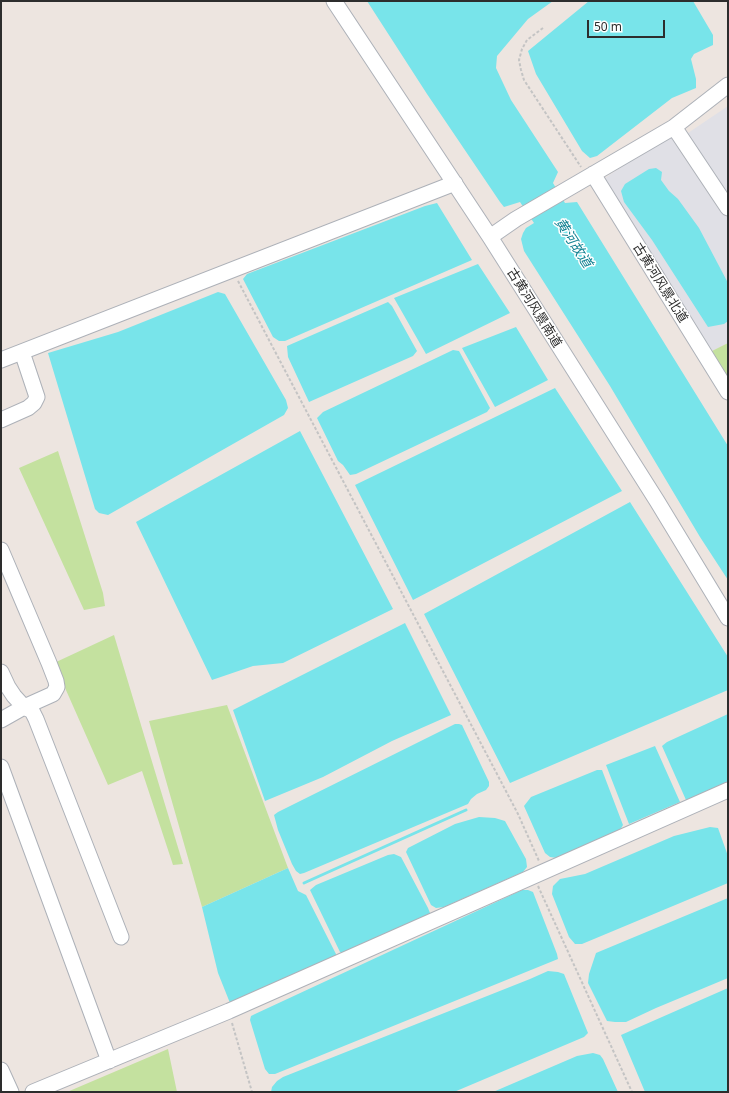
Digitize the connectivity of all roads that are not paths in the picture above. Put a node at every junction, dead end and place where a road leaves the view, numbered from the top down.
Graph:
1 (334, 1) edge
2 (728, 85) edge
3 (674, 127) junction
4 (588, 177) junction
5 (455, 183) junction
6 (728, 208) edge
7 (490, 237) junction
8 (22, 352) junction
9 (1, 360) edge
10 (728, 392) edge
11 (1, 420) edge
12 (1, 550) edge
13 (728, 618) edge
14 (1, 672) edge
15 (24, 707) junction
16 (1, 720) edge
17 (1, 767) edge
18 (728, 790) edge
19 (122, 937) dead end
20 (109, 1061) junction
21 (1, 1070) edge
22 (10, 1092) edge
23 (34, 1092) edge

1 - 5 street, 古黄河风景南道
2 - 3 street
3 - 4 street
3 - 6 street
4 - 7 street
4 - 10 street, 古黄河风景北道
5 - 7 street, 古黄河风景南道
5 - 8 street
7 - 13 street, 古黄河风景南道
8 - 9 street
8 - 11 street
12 - 15 street
14 - 15 street
15 - 16 street
15 - 19 street
17 - 20 street
18 - 20 street
20 - 23 street
21 - 22 street

